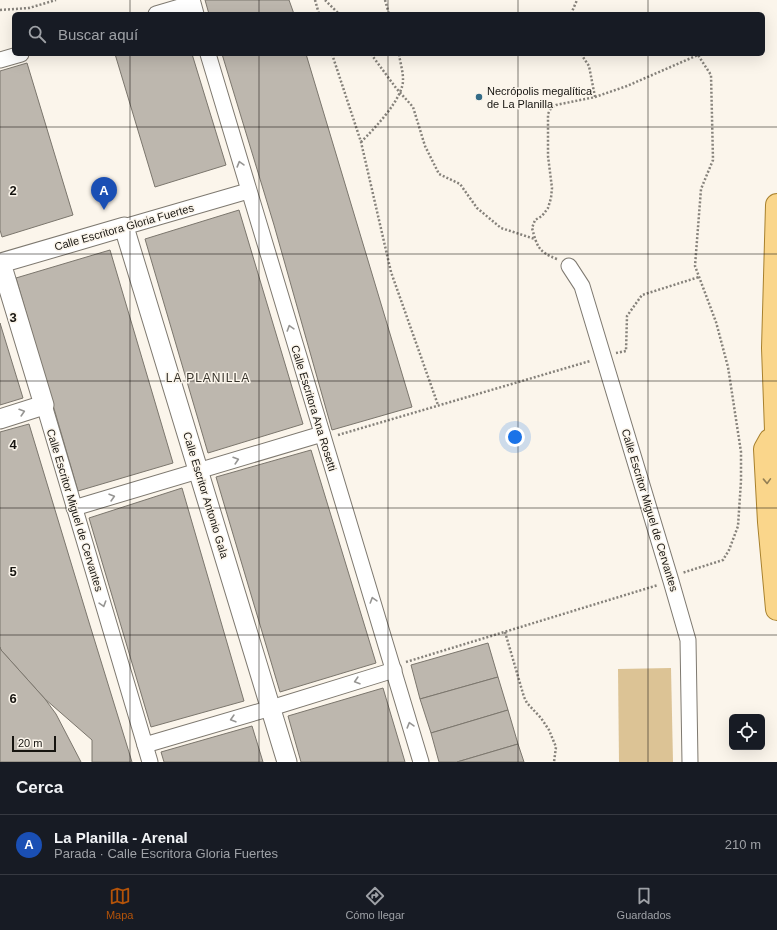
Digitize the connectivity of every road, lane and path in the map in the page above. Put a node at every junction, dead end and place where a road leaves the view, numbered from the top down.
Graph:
1 (56, 0) edge
2 (315, 0) edge
3 (325, 0) edge
4 (385, 0) edge
5 (577, 0) edge
6 (194, 9) edge
7 (0, 10) edge
8 (171, 12) edge
9 (318, 12) edge
10 (337, 12) edge
11 (389, 12) edge
12 (572, 12) edge
13 (14, 56) edge
14 (209, 56) edge
15 (333, 56) edge
16 (373, 56) edge
17 (399, 56) edge
18 (582, 56) edge
19 (696, 56) edge
20 (699, 56) edge
21 (0, 60) edge
22 (400, 92) junction
23 (595, 97) junction
24 (361, 142) junction
25 (248, 191) junction
26 (777, 205) edge
27 (124, 227) junction
28 (535, 239) junction
29 (0, 262) edge
30 (569, 266) joint
31 (698, 277) junction
32 (603, 357) junction
33 (44, 405) junction
34 (438, 405) junction
35 (0, 419) edge
36 (776, 430) junction
37 (323, 437) junction
38 (777, 458) edge
39 (198, 472) junction
40 (74, 508) junction
41 (671, 579) junction
42 (777, 609) edge
43 (505, 632) junction
44 (394, 668) junction
45 (271, 708) junction
46 (144, 745) junction
47 (150, 762) edge
48 (287, 762) edge
49 (421, 762) edge
50 (554, 762) edge
51 (690, 762) edge

1 - 7 path
2 - 9 path
3 - 10 path
4 - 11 path
5 - 12 path
6 - 8 street
13 - 21 street
25 -> 14 street, Calle Escritora Ana Rosetti
15 - 24 path
16 - 22 path
17 - 22 path
18 - 23 path
19 - 23 path
20 - 31 path
22 - 24 path
22 - 28 path
23 - 28 path
24 - 34 path
25 - 27 street, Calle Escritora Gloria Fuertes
37 -> 25 street, Calle Escritora Ana Rosetti
26 - 36 main road
27 - 29 street, Calle Escritora Gloria Fuertes
27 - 39 street, Calle Escritor Antonio Gala
28 - 30 path
29 - 33 street, Calle Escritor Miguel de Cervantes
30 - 32 street, Calle Escritor Miguel de Cervantes
31 - 32 path
31 - 41 path
32 - 34 path
32 - 41 street, Calle Escritor Miguel de Cervantes
35 -> 33 street
33 - 40 street, Calle Escritor Miguel de Cervantes
34 - 37 path
36 - 38 main road
36 -> 42 main road
39 -> 37 street
44 -> 37 street, Calle Escritora Ana Rosetti
40 -> 39 street
39 - 45 street, Calle Escritor Antonio Gala
40 -> 46 street, Calle Escritor Miguel de Cervantes
41 - 43 path
41 - 51 street, Calle Escritor Miguel de Cervantes
43 - 44 path
43 - 50 path
44 -> 45 street
49 -> 44 street, Calle Escritora Ana Rosetti
45 -> 46 street
45 - 48 street, Calle Escritor Antonio Gala
46 - 47 street, Calle Escritor Miguel de Cervantes

